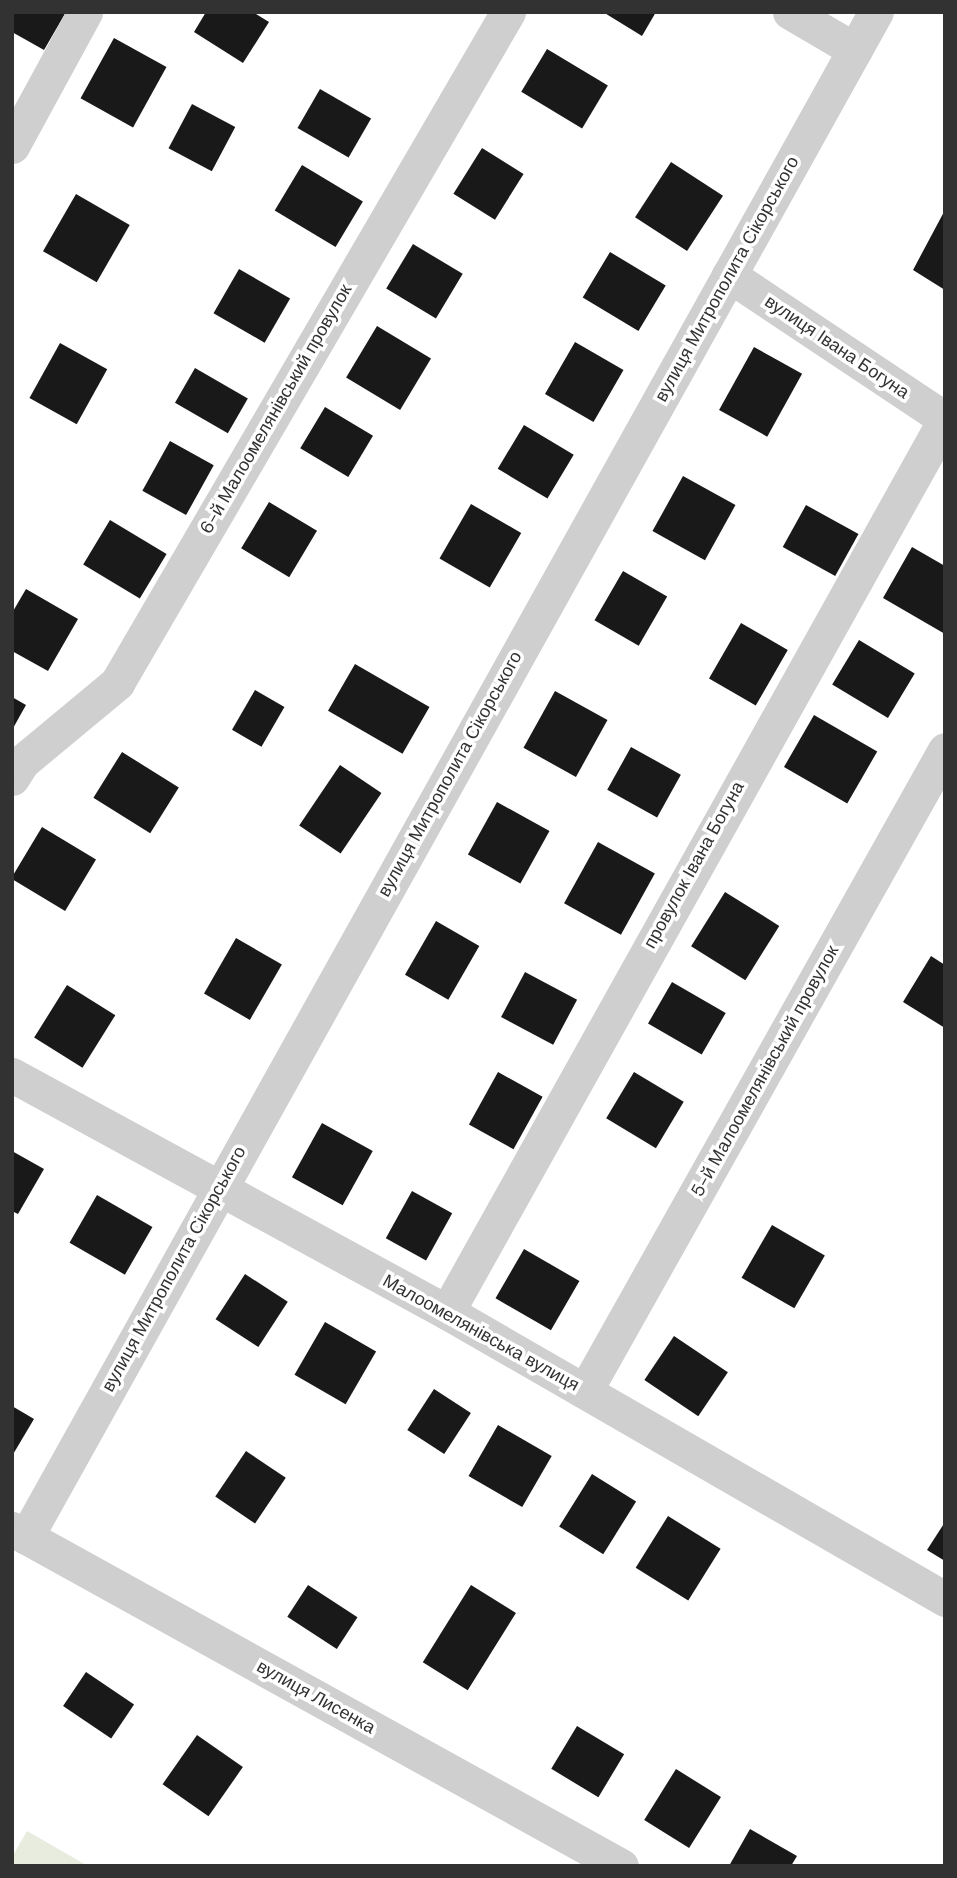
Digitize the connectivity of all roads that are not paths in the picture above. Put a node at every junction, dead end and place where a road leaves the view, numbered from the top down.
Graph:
1 (85, 12) edge
2 (508, 12) edge
3 (790, 12) edge
4 (876, 12) edge
5 (855, 50) junction
6 (12, 146) edge
7 (729, 275) junction
8 (945, 419) edge
9 (945, 750) edge
10 (12, 778) edge
11 (12, 1074) edge
12 (218, 1189) junction
13 (447, 1312) junction
14 (585, 1391) junction
15 (19, 1533) edge
16 (945, 1600) edge
17 (621, 1866) edge

1 - 6 street
2 - 10 street, 6-й Малоомелянівський провулок
3 - 5 street
4 - 5 street, вулиця Митрополита Сікорського
5 - 7 street, вулиця Митрополита Сікорського
7 - 8 street, вулиця Івана Богуна
7 - 12 street, вулиця Митрополита Сікорського
8 - 13 street, провулок Івана Богуна
9 - 14 street, 5-й Малоомелянівський провулок
11 - 12 street, Малоомелянівська вулиця
12 - 13 street, Малоомелянівська вулиця
12 - 15 street, вулиця Митрополита Сікорського
13 - 14 street, Малоомелянівська вулиця
14 - 16 street, Малоомелянівська вулиця
15 - 17 street, вулиця Лисенка

